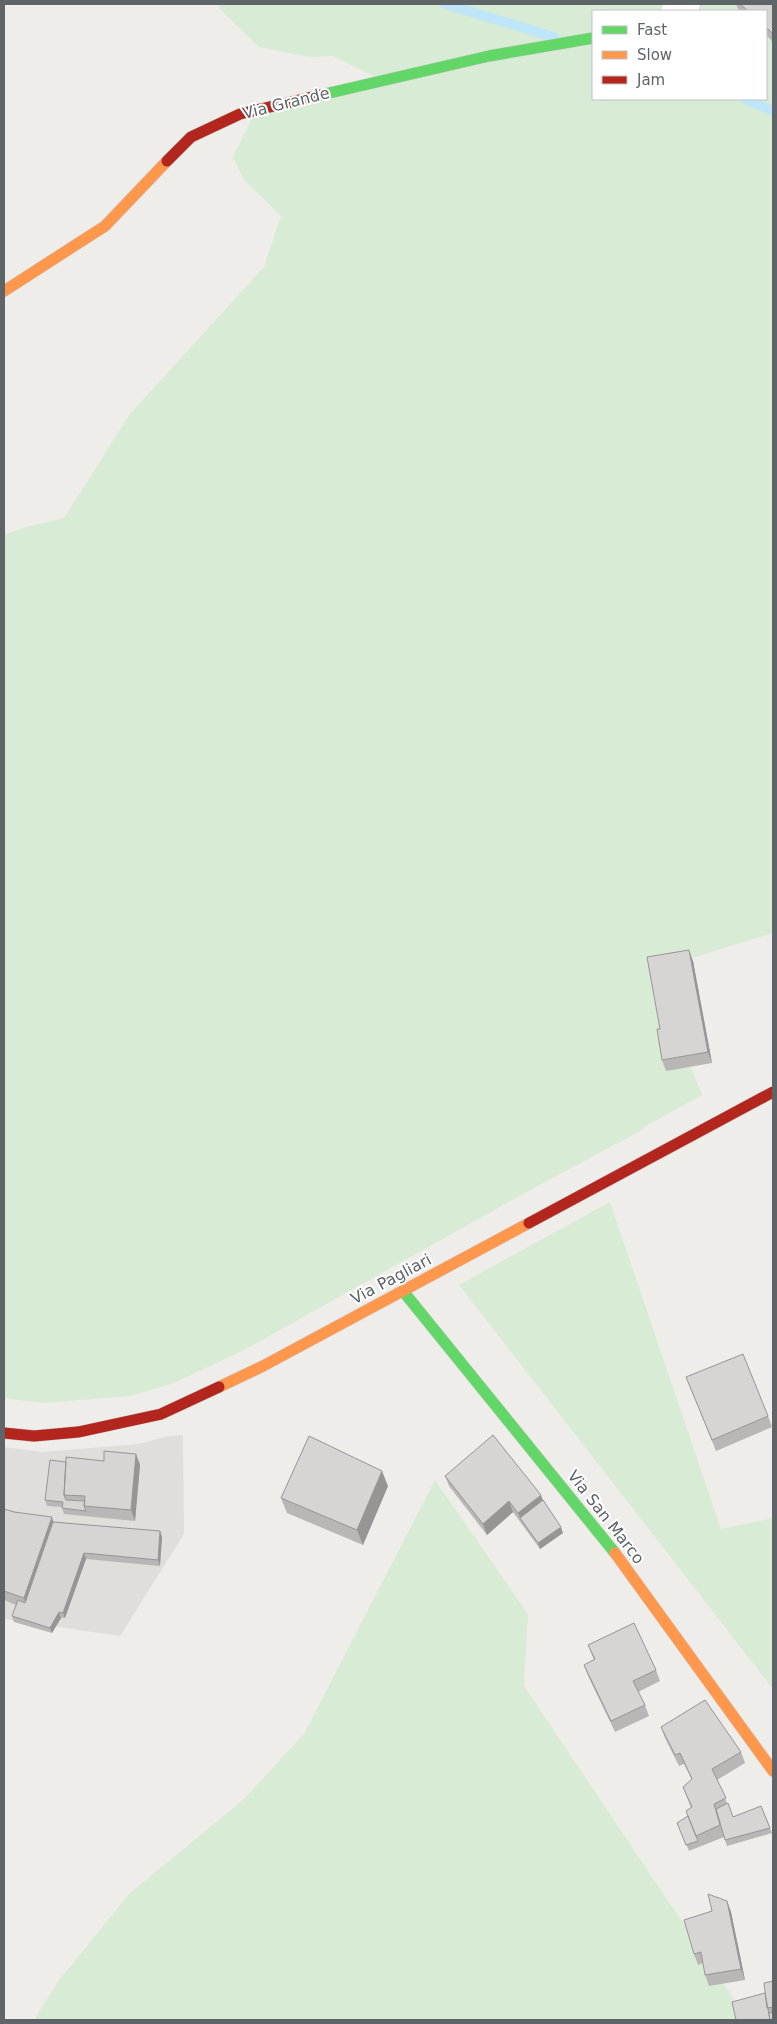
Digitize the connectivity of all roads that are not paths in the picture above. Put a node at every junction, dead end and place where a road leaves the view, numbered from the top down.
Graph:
1 (592, 38) edge
2 (4, 291) edge
3 (773, 1092) edge
4 (403, 1291) junction
5 (4, 1433) edge
6 (773, 1771) edge

1 - 2 street, Via Grande
3 - 4 street, Via Pagliari
4 - 5 street, Via Pagliari
4 - 6 street, Via San Marco

